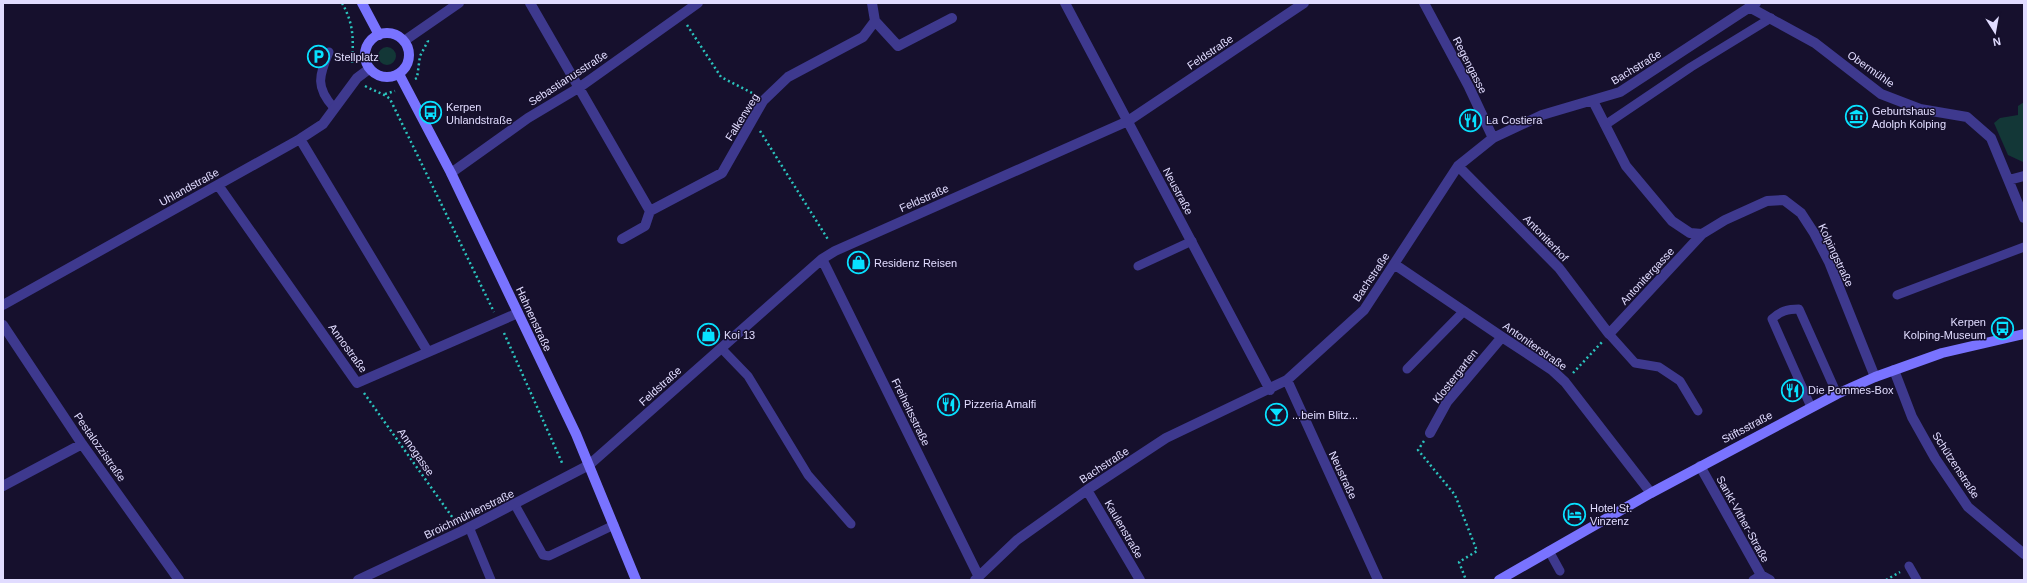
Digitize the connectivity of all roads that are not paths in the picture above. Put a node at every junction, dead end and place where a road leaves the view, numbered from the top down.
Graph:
1 (362, 3) edge
2 (460, 3) edge
3 (530, 3) edge
4 (698, 3) edge
5 (872, 3) edge
6 (1304, 3) edge
7 (1424, 3) edge
8 (1068, 4) edge
9 (1754, 5) edge
10 (952, 18) dead end
11 (1771, 18) junction
12 (875, 21) junction
13 (379, 35) junction
14 (404, 42) junction
15 (329, 52) dead end
16 (369, 69) junction
17 (399, 74) junction
18 (580, 88) junction
19 (1593, 101) junction
20 (334, 108) junction
21 (1128, 121) junction
22 (1605, 125) junction
23 (1493, 138) junction
24 (300, 139) junction
25 (1458, 166) junction
26 (451, 173) junction
27 (2024, 176) edge
28 (2009, 180) junction
29 (218, 185) junction
30 (650, 211) junction
31 (2024, 218) edge
32 (1702, 234) junction
33 (622, 239) dead end
34 (1192, 241) junction
35 (2024, 247) edge
36 (822, 259) junction
37 (1394, 264) junction
38 (1138, 266) dead end
39 (1897, 295) dead end
40 (3, 305) edge
41 (1464, 311) junction
42 (518, 314) junction
43 (3, 325) edge
44 (1609, 334) junction
45 (2024, 334) edge
46 (1502, 337) junction
47 (721, 348) junction
48 (428, 352) junction
49 (1407, 370) dead end
50 (1894, 370) junction
51 (1875, 377) junction
52 (1287, 380) junction
53 (1270, 390) junction
54 (1838, 394) junction
55 (1811, 407) junction
56 (1698, 410) dead end
57 (1430, 433) road end
58 (82, 444) junction
59 (589, 465) junction
60 (1700, 466) junction
61 (3, 486) edge
62 (1087, 490) junction
63 (1651, 493) junction
64 (515, 504) junction
65 (851, 524) dead end
66 (614, 525) junction
67 (465, 529) junction
68 (1549, 551) junction
69 (2024, 554) edge
70 (1909, 566) road end
71 (1560, 571) dead end
72 (976, 578) edge
73 (1761, 578) edge
74 (180, 580) edge
75 (358, 580) edge
76 (491, 580) edge
77 (636, 580) edge
78 (1140, 580) edge
79 (1378, 580) edge
80 (1499, 580) edge
81 (1917, 580) edge

1 - 13 main road
2 - 14 street
3 - 18 street
4 - 18 street, Sebastianusstraße
5 - 12 street
6 - 21 street, Feldstraße
7 - 23 street, Regengasse
8 - 21 street, Neustraße
9 - 11 street, Obermühle
9 - 19 street, Bachstraße
10 - 12 street
11 - 22 lane
11 - 28 street, Obermühle
12 - 30 street, Falkenweg
13 - 14 main road
13 - 16 main road
14 - 17 main road
15 - 20 lane
16 - 17 main road
16 - 20 street, Uhlandstraße
17 - 26 main road, Hahnenstraße
18 - 26 street, Sebastianusstraße
18 - 30 street
19 - 22 street
19 - 23 street, Bachstraße
20 - 24 street, Uhlandstraße
21 - 34 street, Neustraße
21 - 36 street, Feldstraße
22 - 32 street
23 - 25 street, Bachstraße
24 - 29 street, Uhlandstraße
24 - 48 street
25 - 37 street, Bachstraße
25 - 44 street, Antoniterhof
26 - 42 main road, Hahnenstraße
27 - 28 street
28 - 31 street, Obermühle
29 - 40 street, Uhlandstraße
29 - 48 street, Annostraße
30 - 33 street
32 - 44 street, Antonitergasse
32 - 51 street, Kolpingstraße
34 - 38 lane
34 - 53 street, Neustraße
35 - 39 lane
36 - 47 street, Feldstraße
36 - 72 street, Freiheitsstraße
37 - 41 street, Antoniterstraße
37 - 52 street, Bachstraße
41 - 46 street, Antoniterstraße
41 - 49 lane
42 - 48 street, Annostraße
42 - 59 main road, Hahnenstraße
43 - 58 street, Pestalozzistraße
44 - 56 lane
45 - 50 main road, Stiftsstraße
46 - 57 street, Klostergarten
46 - 63 street, Antoniterstraße
47 - 59 street, Feldstraße
47 - 65 lane
50 - 51 main road, Stiftsstraße
50 - 69 street, Schützenstraße
51 - 54 main road, Stiftsstraße
52 - 53 street, Bachstraße
52 - 79 street, Neustraße
53 - 62 street, Bachstraße
54 - 55 main road, Stiftsstraße
54 - 55 lane
55 - 60 main road, Stiftsstraße
58 - 61 street
58 - 74 street, Pestalozzistraße
59 - 64 street, Broichmühlenstraße
59 - 66 main road, Hahnenstraße
60 - 63 main road, Stiftsstraße
60 - 73 street, Sankt-Vither-Straße
62 - 72 street, Bachstraße
62 - 78 street, Kaulenstraße
63 - 68 main road, Stiftsstraße
64 - 66 lane
64 - 67 street, Broichmühlenstraße
66 - 77 main road, Hahnenstraße
67 - 75 street, Broichmühlenstraße
67 - 76 lane
68 - 71 lane
68 - 80 main road, Stiftsstraße
70 - 81 lane

